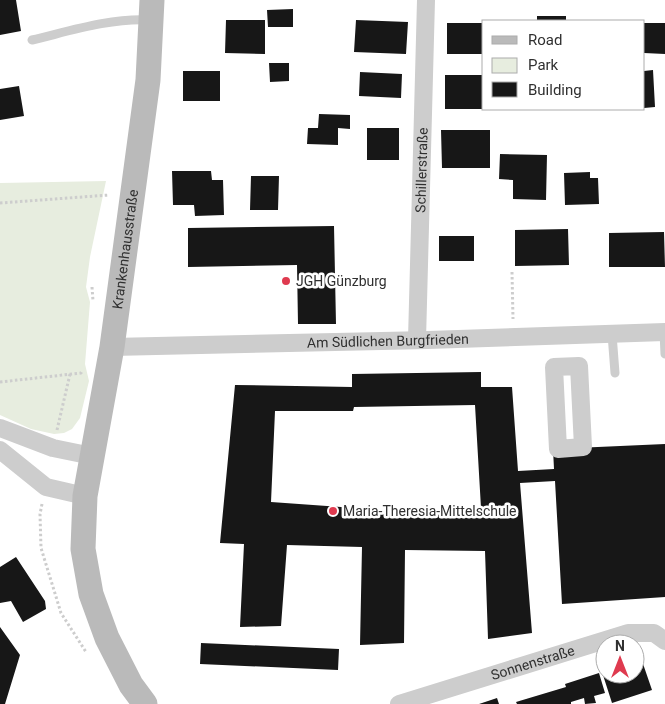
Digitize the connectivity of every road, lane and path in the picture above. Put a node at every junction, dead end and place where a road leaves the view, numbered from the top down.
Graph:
1 (426, 0) edge
2 (152, 10) edge
3 (32, 40) dead end
4 (132, 193) junction
5 (0, 204) edge
6 (512, 272) dead end
7 (664, 332) edge
8 (612, 334) junction
9 (513, 337) junction
10 (417, 340) junction
11 (112, 347) junction
12 (665, 354) edge
13 (84, 364) dead end
14 (615, 373) dead end
15 (0, 382) edge
16 (0, 428) edge
17 (0, 450) edge
18 (92, 456) junction
19 (86, 496) junction
20 (665, 641) edge
21 (406, 703) edge
22 (145, 704) edge

1 - 10 street, Schillerstraße
2 - 3 lane
2 - 4 street, Krankenhausstraße
4 - 5 path
4 - 11 street, Krankenhausstraße
6 - 9 path
7 - 8 street, Am Südlichen Burgfrieden
7 - 12 lane
8 - 9 street, Am Südlichen Burgfrieden
8 - 14 lane
9 - 10 street, Am Südlichen Burgfrieden
10 - 11 street, Am Südlichen Burgfrieden
11 - 18 street, Krankenhausstraße
13 - 15 path
16 - 18 street
17 - 19 street
18 - 19 street, Krankenhausstraße
19 - 22 street, Krankenhausstraße
20 - 21 street, Sonnenstraße

